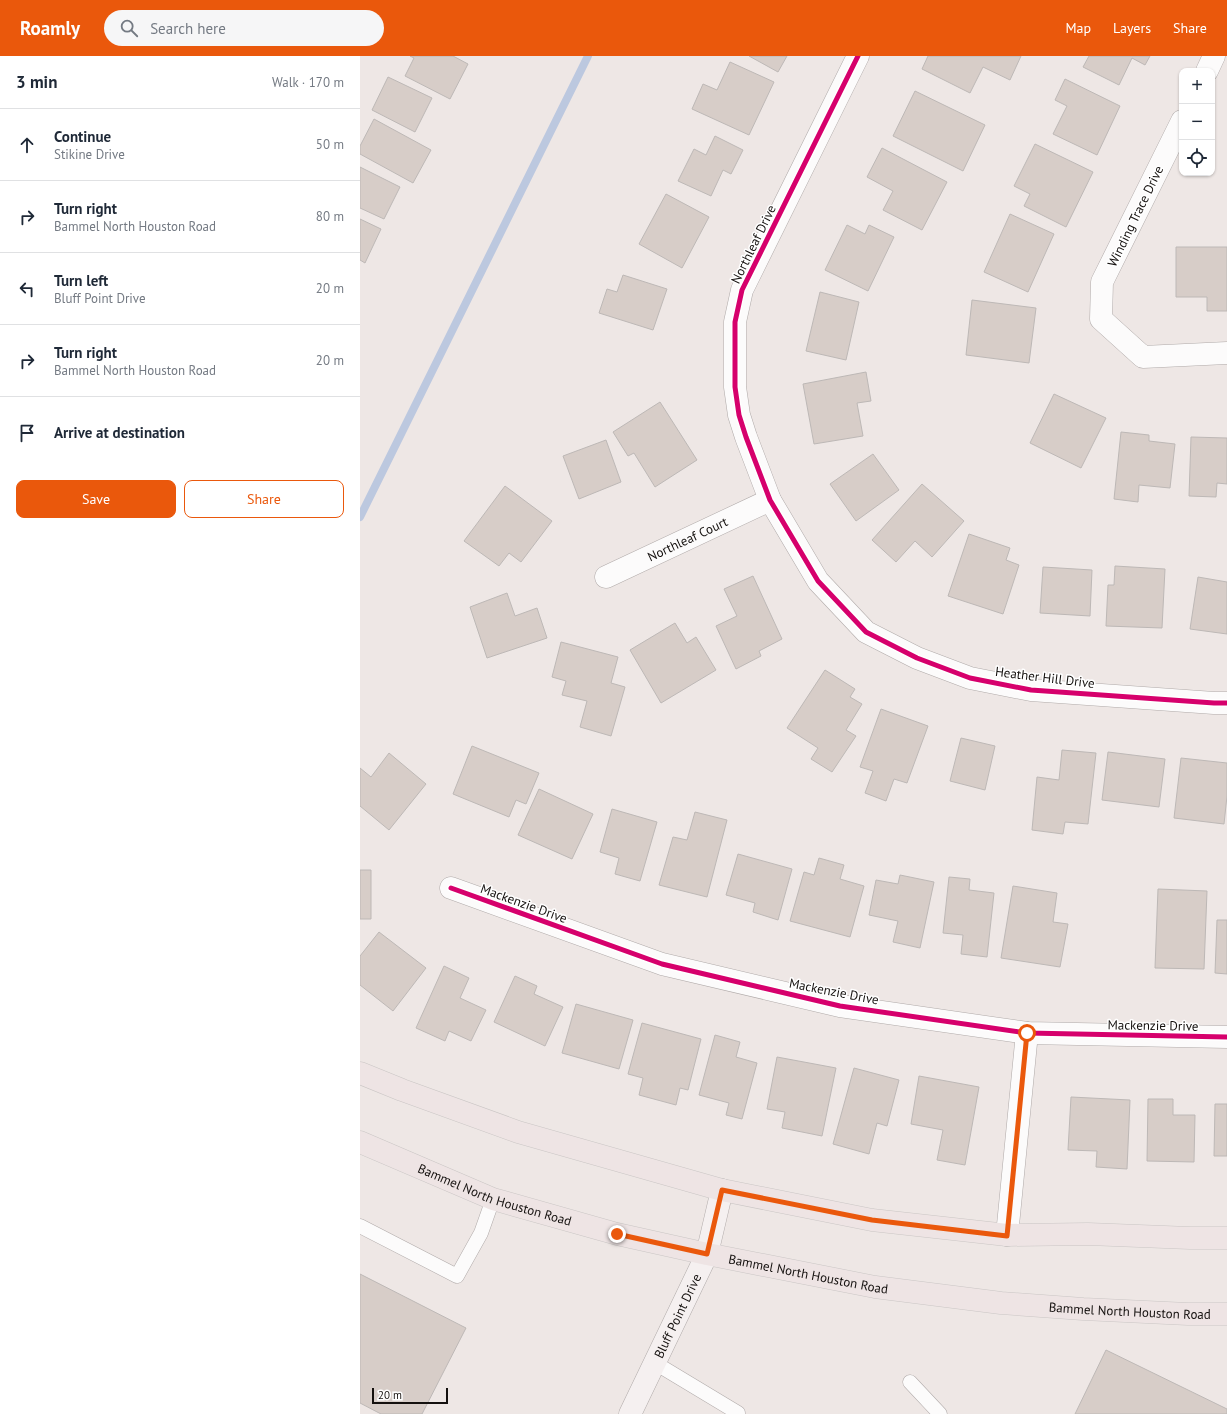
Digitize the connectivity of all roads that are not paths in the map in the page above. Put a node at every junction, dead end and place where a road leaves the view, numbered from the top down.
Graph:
1 (858, 56) edge
2 (1214, 56) edge
3 (1208, 68) edge
4 (1179, 127) edge
5 (1227, 353) edge
6 (770, 500) junction
7 (606, 577) dead end
8 (1227, 703) edge
9 (451, 888) dead end
10 (1027, 1033) junction
11 (1227, 1037) edge
12 (360, 1073) edge
13 (360, 1142) edge
14 (722, 1190) junction
15 (493, 1199) junction
16 (360, 1226) edge
17 (1007, 1236) junction
18 (1227, 1238) edge
19 (707, 1254) junction
20 (1227, 1314) edge
21 (655, 1363) junction
22 (910, 1382) dead end
23 (630, 1414) edge
24 (738, 1414) edge
25 (940, 1414) edge

1 - 6 street, Northleaf Drive
2 - 3 street
4 - 5 street, Winding Trace Drive
6 - 7 street, Northleaf Court
6 - 8 street, Heather Hill Drive
9 - 10 street, Mackenzie Drive
10 - 11 street, Mackenzie Drive
10 - 17 street
12 - 14 main road
13 - 15 main road, Bammel North Houston Road
14 - 17 main road
14 - 19 street, Bluff Point Drive
15 - 16 lane
15 - 19 main road, Bammel North Houston Road
17 - 18 main road
19 - 20 main road, Bammel North Houston Road
19 - 21 street, Bluff Point Drive
21 - 23 street, Bluff Point Drive
21 - 24 lane
22 - 25 lane

